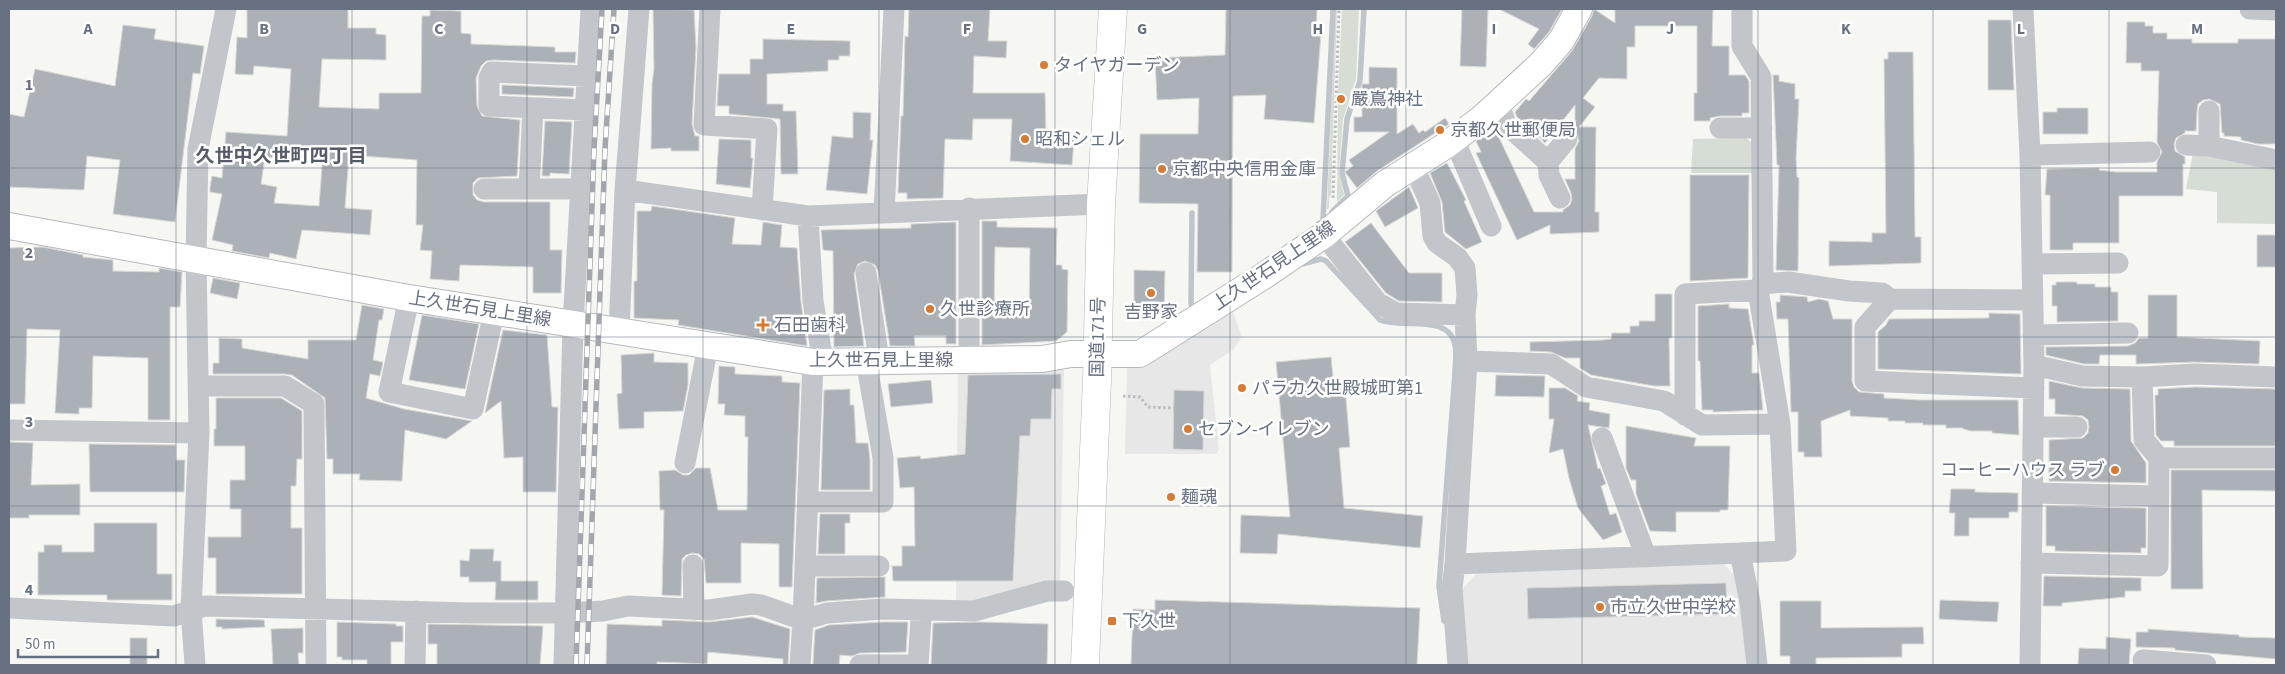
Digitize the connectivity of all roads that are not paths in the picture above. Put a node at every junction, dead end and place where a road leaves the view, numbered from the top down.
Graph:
1 (226, 9) edge
2 (591, 9) edge
3 (639, 9) edge
4 (710, 9) edge
5 (894, 9) edge
6 (1113, 9) edge
7 (1579, 9) edge
8 (1742, 9) edge
9 (2024, 9) edge
10 (2250, 9) edge
11 (2276, 10) edge
12 (588, 76) junction
13 (1498, 104) junction
14 (533, 108) junction
15 (586, 110) junction
16 (2209, 111) dead end
17 (1720, 128) dead end
18 (1762, 128) junction
19 (1454, 139) junction
20 (1567, 139) dead end
21 (2186, 145) dead end
22 (2209, 146) junction
23 (2150, 152) dead end
24 (2030, 155) junction
25 (2276, 160) edge
26 (1548, 162) junction
27 (1413, 165) junction
28 (484, 189) dead end
29 (529, 189) junction
30 (581, 189) junction
31 (625, 190) junction
32 (1560, 198) dead end
33 (1101, 204) junction
34 (968, 208) junction
35 (762, 210) junction
36 (884, 212) junction
37 (808, 216) junction
38 (9, 226) edge
39 (1491, 226) dead end
40 (1324, 235) junction
41 (196, 260) junction
42 (2118, 263) dead end
43 (2032, 264) junction
44 (866, 273) dead end
45 (1760, 287) junction
46 (410, 298) junction
47 (1890, 299) junction
48 (2032, 300) junction
49 (494, 312) junction
50 (1465, 315) junction
51 (573, 325) junction
52 (619, 332) junction
53 (2128, 333) dead end
54 (2033, 335) junction
55 (708, 346) junction
56 (1097, 354) junction
57 (873, 360) junction
58 (969, 360) junction
59 (1467, 361) junction
60 (818, 362) junction
61 (2034, 365) junction
62 (2142, 377) junction
63 (2276, 377) edge
64 (199, 386) junction
65 (2034, 388) junction
66 (1685, 415) junction
67 (1780, 424) junction
68 (2034, 427) junction
69 (2077, 427) dead end
70 (9, 430) edge
71 (199, 433) junction
72 (1602, 438) dead end
73 (2159, 458) junction
74 (2276, 458) edge
75 (685, 463) dead end
76 (2034, 492) junction
77 (2158, 496) junction
78 (808, 502) junction
79 (1740, 553) junction
80 (1646, 557) junction
81 (2031, 563) junction
82 (1455, 564) junction
83 (693, 565) dead end
84 (806, 566) junction
85 (879, 566) dead end
86 (1064, 591) dead end
87 (9, 608) edge
88 (316, 609) junction
89 (191, 610) junction
90 (694, 610) junction
91 (416, 611) junction
92 (565, 613) junction
93 (921, 619) dead end
94 (804, 620) junction
95 (2143, 660) dead end
96 (2164, 664) edge
97 (195, 665) edge
98 (316, 665) edge
99 (415, 665) edge
100 (564, 665) edge
101 (800, 665) edge
102 (860, 665) edge
103 (918, 665) edge
104 (1085, 665) edge
105 (1458, 665) edge
106 (1757, 665) edge
107 (2030, 665) edge
108 (2206, 665) edge

1 - 41 street
2 - 12 street
3 - 31 street
4 - 35 street
5 - 36 street
6 - 33 highway, 国道171号
7 - 13 main road, 上久世石見上里線
8 - 18 street
9 - 24 street
10 - 11 street
12 - 14 street
12 - 15 street
13 - 19 main road, 上久世石見上里線
13 - 26 street
14 - 15 street
14 - 29 street
15 - 30 street
16 - 22 street
17 - 18 street
18 - 45 street
19 - 27 main road, 上久世石見上里線
19 - 39 street
20 - 26 street
21 - 22 street
22 - 25 street
23 - 24 street
24 - 43 street
26 - 32 street
27 - 40 main road, 上久世石見上里線
27 - 50 street
28 - 29 street
29 - 30 street
30 - 51 street
31 - 35 street
31 - 52 street
33 - 34 street
33 - 56 highway, 国道171号
34 - 36 street
34 - 58 street
35 - 37 street
36 - 37 street
37 - 60 street
38 - 41 main road, 上久世石見上里線
40 - 50 street
40 - 56 main road, 上久世石見上里線
41 - 46 main road, 上久世石見上里線
41 - 64 street
42 - 43 street
43 - 48 street
44 - 57 street
45 - 47 street
45 - 66 street
45 - 67 street
46 - 49 main road, 上久世石見上里線
46 - 49 street
47 - 48 street
47 - 65 street
48 - 54 street
49 - 51 main road, 上久世石見上里線
50 - 59 street
51 - 52 main road, 上久世石見上里線
51 - 92 street
52 - 55 main road, 上久世石見上里線
53 - 54 street
54 - 61 street
55 - 60 main road, 上久世石見上里線
55 - 75 street
56 - 58 main road, 上久世石見上里線
56 - 104 highway, 国道171号
57 - 58 main road, 上久世石見上里線
57 - 60 main road, 上久世石見上里線
57 - 78 street
59 - 66 street
59 - 82 street
60 - 78 street
61 - 62 street
61 - 65 street
62 - 63 street
62 - 73 street
64 - 71 street
64 - 88 street
65 - 68 street
66 - 67 street
67 - 79 street
68 - 69 street
68 - 76 street
70 - 71 street
71 - 89 street
72 - 80 street
73 - 74 street
73 - 77 street
76 - 77 street
76 - 81 street
77 - 81 street
78 - 84 street
79 - 80 street
79 - 106 street
80 - 82 street
81 - 107 street
82 - 105 street
83 - 90 street
84 - 85 street
84 - 94 street
86 - 94 street
87 - 89 street
88 - 89 street
88 - 91 street
88 - 98 street
89 - 97 street
90 - 92 street
90 - 94 street
91 - 92 street
91 - 99 street
92 - 100 street
93 - 103 street
94 - 101 street
95 - 96 street
96 - 108 street
102 - 103 street

